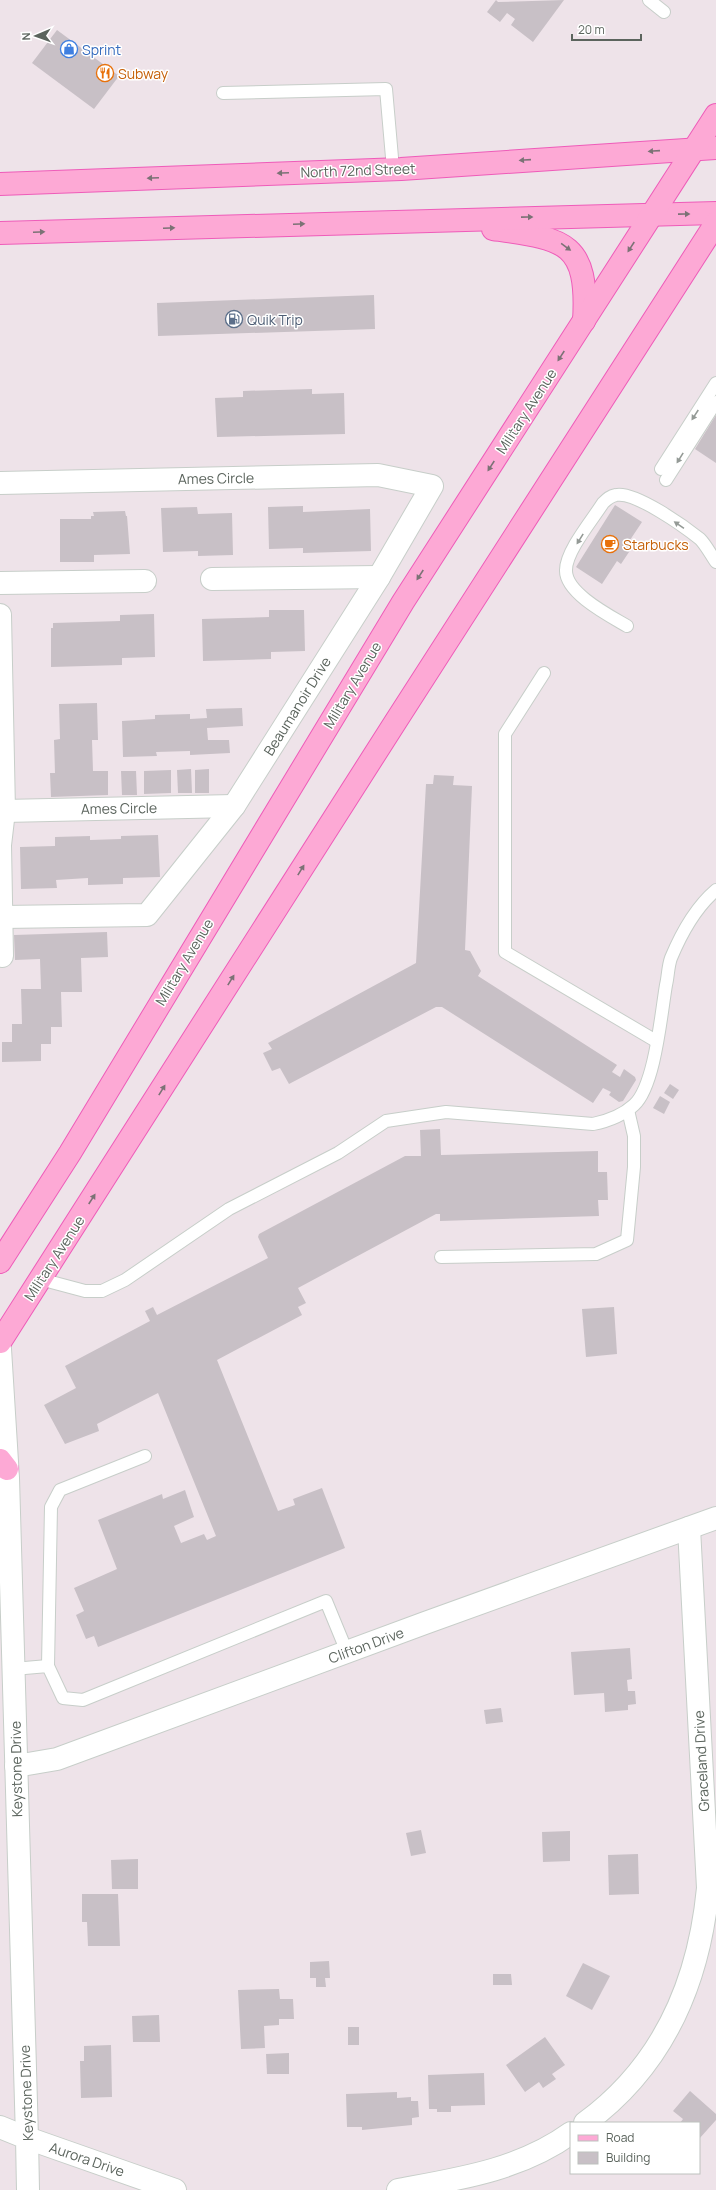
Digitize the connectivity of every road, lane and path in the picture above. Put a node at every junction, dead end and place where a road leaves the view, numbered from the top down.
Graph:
1 (649, 0) edge
2 (664, 12) dead end
3 (223, 93) dead end
4 (716, 115) edge
5 (716, 148) edge
6 (693, 149) junction
7 (393, 169) junction
8 (0, 184) edge
9 (716, 213) edge
10 (652, 214) junction
11 (433, 220) junction
12 (716, 223) edge
13 (0, 233) edge
14 (584, 321) junction
15 (716, 383) edge
16 (716, 402) edge
17 (661, 469) dead end
18 (666, 480) dead end
19 (0, 483) edge
20 (432, 486) joint
21 (716, 562) edge
22 (379, 577) junction
23 (212, 580) dead end
24 (145, 581) dead end
25 (0, 583) edge
26 (0, 615) edge
27 (627, 626) dead end
28 (544, 673) dead end
29 (234, 806) junction
30 (4, 811) junction
31 (716, 890) edge
32 (2, 917) junction
33 (2, 956) dead end
34 (656, 1041) junction
35 (628, 1110) junction
36 (441, 1257) dead end
37 (0, 1262) edge
38 (40, 1279) junction
39 (0, 1342) edge
40 (0, 1349) edge
41 (145, 1456) dead end
42 (4, 1464) edge
43 (716, 1518) edge
44 (689, 1528) junction
45 (347, 1652) junction
46 (48, 1666) junction
47 (13, 1669) junction
48 (16, 1766) junction
49 (586, 2122) edge
50 (0, 2127) edge
51 (570, 2134) edge
52 (27, 2138) junction
53 (28, 2190) edge
54 (175, 2190) edge
55 (398, 2190) edge

1 - 2 lane
3 - 7 lane
4 - 6 main road, Military Avenue
5 - 6 main road, North 72nd Street
6 -> 7 main road, North 72nd Street
6 - 10 main road, Military Avenue
7 -> 8 main road, North 72nd Street
10 -> 9 main road
11 -> 10 main road
10 -> 14 main road, Military Avenue
13 -> 11 main road
11 -> 14 main road
38 -> 12 main road, Military Avenue
14 -> 37 main road, Military Avenue
15 -> 17 lane
16 -> 18 lane
19 - 20 street, Ames Circle
20 - 22 street, Beaumanoir Drive
21 -> 27 lane
22 - 23 street
22 - 29 street, Beaumanoir Drive
24 - 25 street
26 - 30 street
28 - 34 lane
29 - 30 street, Ames Circle
29 - 32 street, Beaumanoir Drive
30 - 32 street
31 - 34 lane
32 - 33 street
34 - 35 lane
35 - 36 lane
35 - 38 lane
38 - 39 main road, Military Avenue
40 - 42 street, Keystone Drive
41 - 46 lane
42 - 47 street, Keystone Drive
43 - 44 street, Clifton Drive
44 - 45 street, Clifton Drive
44 - 49 street, Graceland Drive
45 - 46 lane
45 - 48 street, Clifton Drive
46 - 47 lane
47 - 48 street, Keystone Drive
48 - 52 street, Keystone Drive
50 - 52 street, Aurora Drive
51 - 55 street
52 - 53 street, Keystone Drive
52 - 54 street, Aurora Drive

